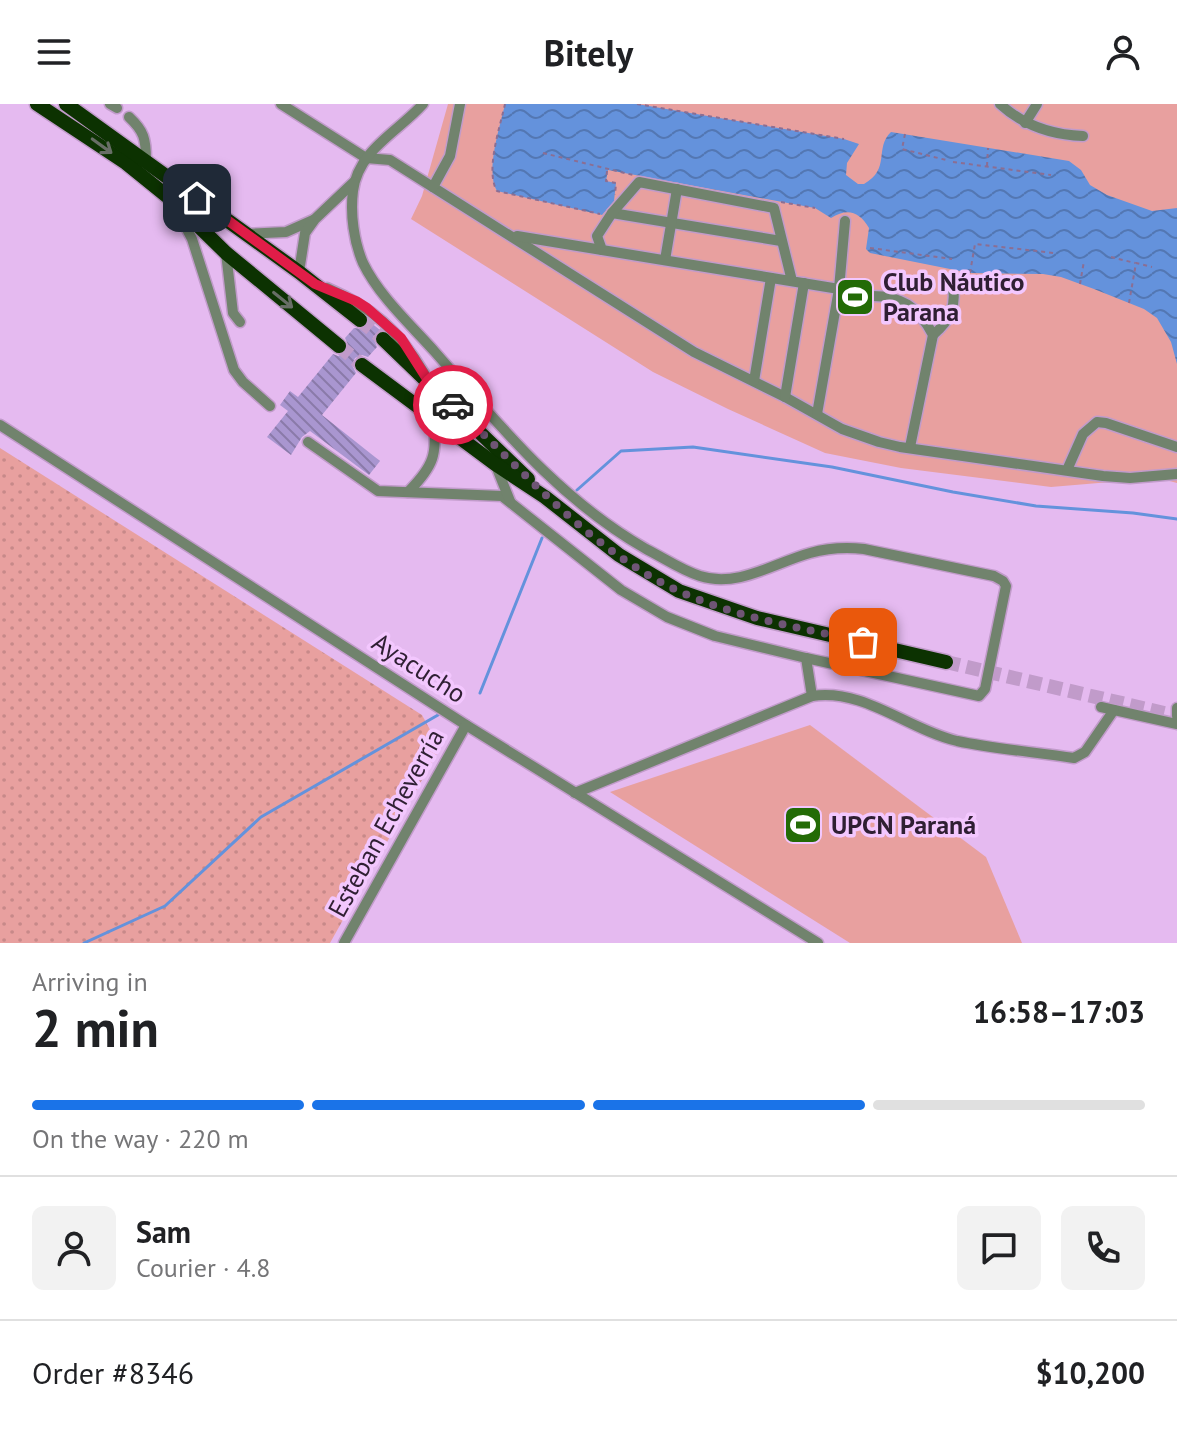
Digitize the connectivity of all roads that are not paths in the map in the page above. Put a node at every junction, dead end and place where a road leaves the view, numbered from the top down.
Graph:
1 (37, 104) edge
2 (281, 104) edge
3 (423, 104) edge
4 (460, 104) edge
5 (1000, 104) edge
6 (1037, 104) edge
7 (71, 105) edge
8 (129, 117) dead end
9 (1025, 123) junction
10 (1083, 136) dead end
11 (366, 158) junction
12 (146, 160) junction
13 (355, 180) junction
14 (433, 187) junction
15 (677, 189) junction
16 (173, 201) junction
17 (609, 210) junction
18 (315, 219) junction
19 (845, 221) dead end
20 (671, 223) junction
21 (246, 234) junction
22 (512, 236) junction
23 (781, 241) junction
24 (602, 250) junction
25 (226, 253) junction
26 (665, 260) junction
27 (299, 272) junction
28 (771, 278) junction
29 (952, 280) dead end
30 (792, 281) junction
31 (804, 283) junction
32 (315, 284) junction
33 (839, 289) junction
34 (869, 296) dead end
35 (360, 320) tunnel mouth
36 (240, 322) dead end
37 (933, 335) junction
38 (383, 339) tunnel mouth
39 (339, 346) tunnel mouth
40 (362, 365) tunnel mouth
41 (754, 381) junction
42 (429, 382) junction
43 (785, 397) junction
44 (270, 406) dead end
45 (817, 414) junction
46 (433, 417) junction
47 (0, 425) edge
48 (308, 442) dead end
49 (910, 447) junction
50 (1177, 447) edge
51 (495, 464) junction
52 (1067, 470) junction
53 (1177, 474) edge
54 (408, 492) junction
55 (545, 497) junction
56 (510, 501) junction
57 (806, 658) junction
58 (946, 662) tunnel mouth
59 (812, 696) junction
60 (1101, 707) dead end
61 (1177, 708) edge
62 (1114, 710) junction
63 (1177, 716) edge
64 (1177, 724) edge
65 (466, 725) junction
66 (575, 793) junction
67 (803, 939) edge
68 (344, 943) edge
69 (818, 943) edge

1 -> 16 highway
2 - 11 street
3 - 11 street
4 - 14 street
5 - 9 street
6 - 9 street
7 - 12 highway
8 - 12 street
9 - 10 street
11 - 13 street
11 - 14 street
12 - 21 highway
13 - 18 street
13 - 57 street
14 - 22 street
15 - 17 street
15 - 20 street
15 - 23 street
16 - 25 highway
16 - 44 street
17 - 20 street
17 - 24 street
18 - 21 street
18 - 27 street
19 - 33 street
20 - 23 street
20 - 26 street
21 - 27 highway
22 - 24 street
22 - 41 street
23 - 30 street
24 - 26 street
25 - 36 street
25 -> 39 highway
26 - 28 street
27 - 32 highway
28 - 30 street
28 - 41 street
29 - 37 street
30 - 31 street
31 - 33 street
31 - 43 street
32 - 35 highway
32 - 42 street
33 - 45 street
34 - 37 street
37 - 49 street
38 - 42 highway
40 - 46 highway
41 - 43 street
42 - 55 highway
43 - 45 street
45 - 49 street
46 - 51 highway
46 - 54 street
47 - 65 street, Ayacucho
48 - 54 street
49 - 52 street
50 - 52 street
51 - 55 highway
51 - 56 street
52 - 53 street
54 - 56 street
55 - 58 highway
56 - 57 street
57 - 59 street
59 - 62 street
59 - 66 street
60 - 62 street
61 - 63 street
62 - 64 street
65 - 66 street, Ayacucho
65 - 68 street, Esteban Echeverría
66 - 67 street, Ayacucho
67 - 69 street, Ayacucho

